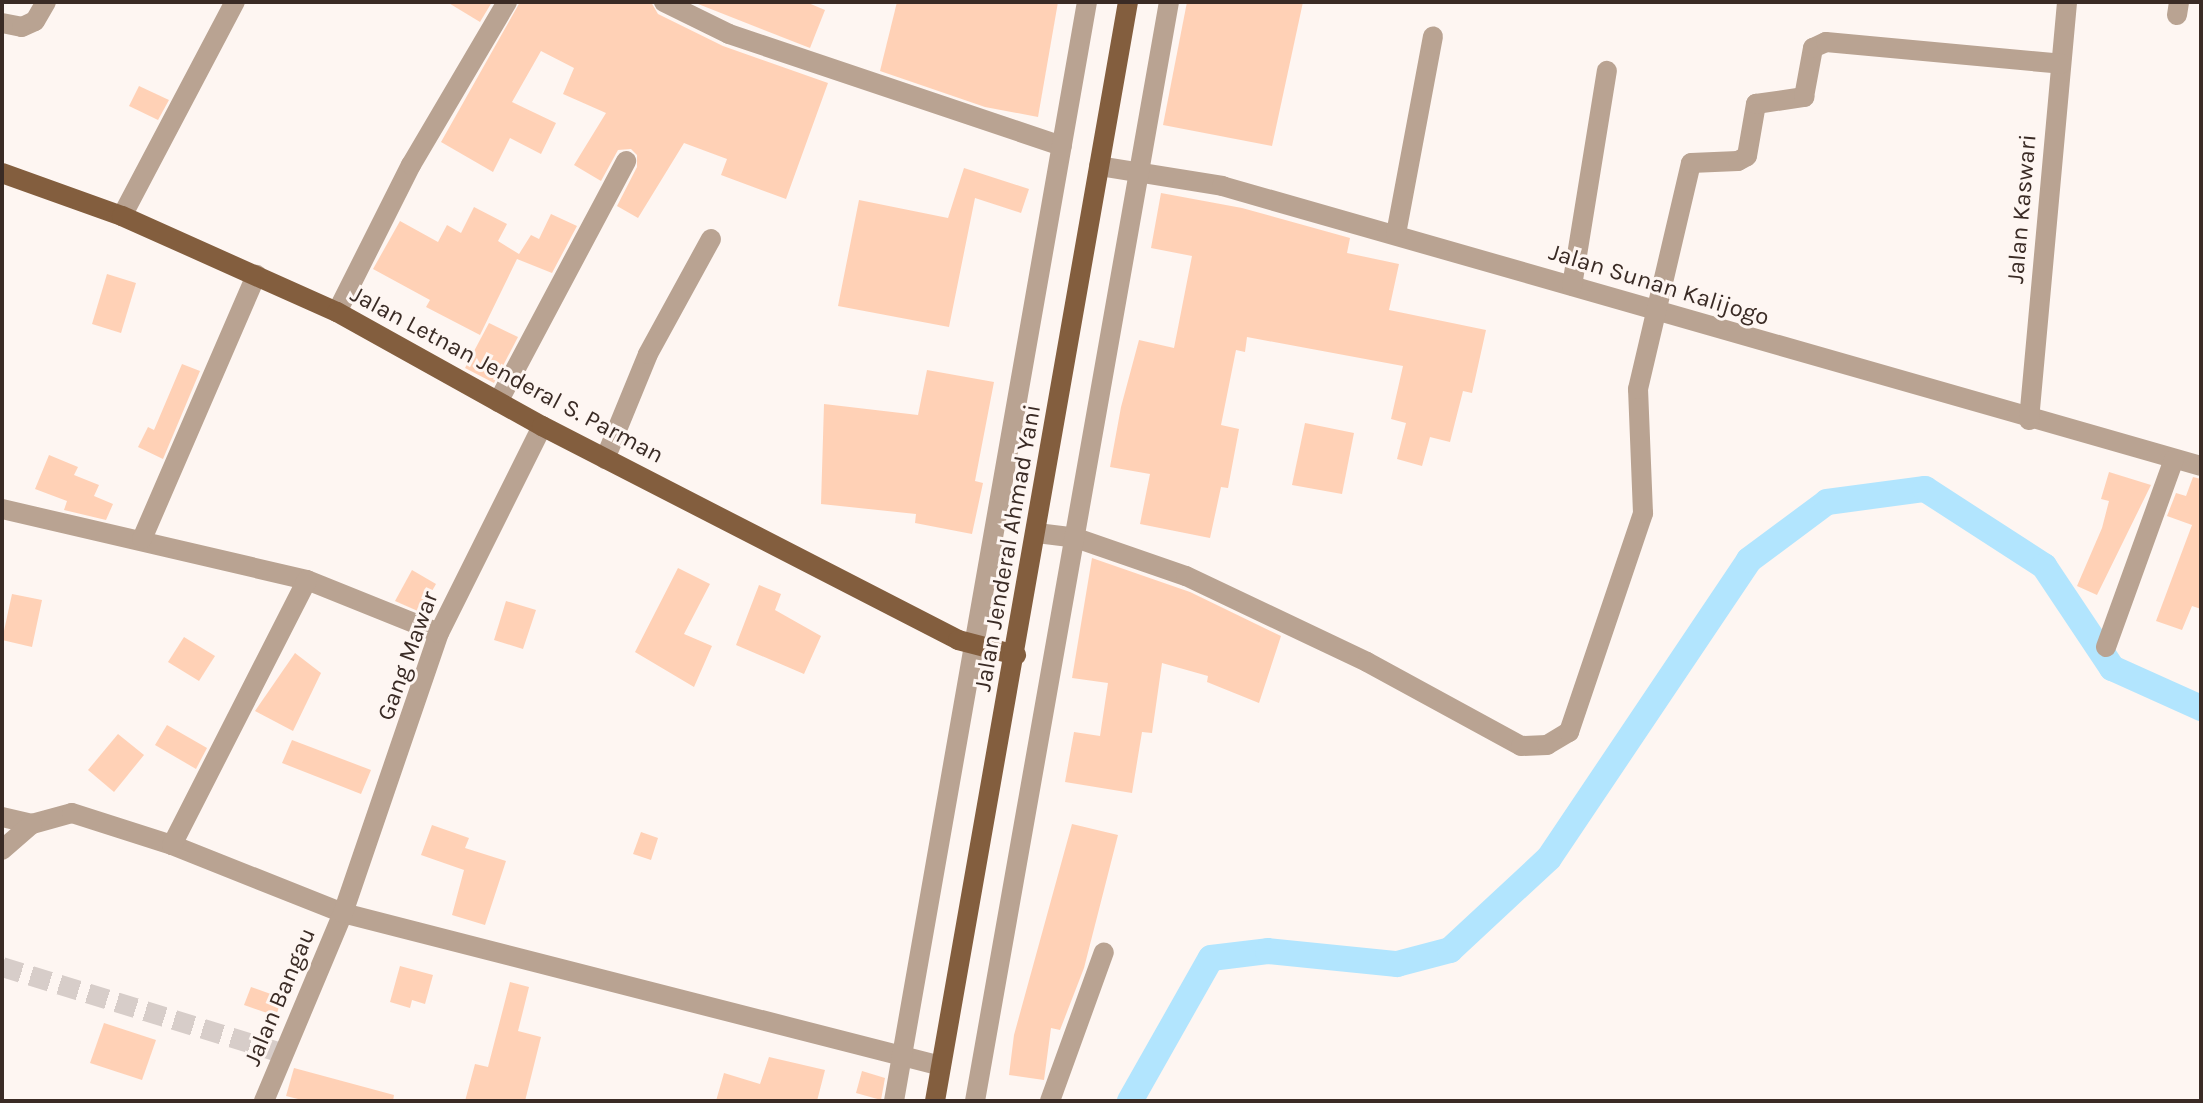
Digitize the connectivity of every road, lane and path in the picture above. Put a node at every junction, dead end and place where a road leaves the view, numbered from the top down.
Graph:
1 (46, 2) edge
2 (235, 2) edge
3 (507, 2) edge
4 (664, 2) edge
5 (1087, 2) edge
6 (1128, 2) edge
7 (1169, 2) edge
8 (2067, 2) edge
9 (2, 23) edge
10 (1433, 36) dead end
11 (2061, 64) junction
12 (1607, 71) dead end
13 (1062, 146) junction
14 (626, 161) dead end
15 (1099, 166) junction
16 (1139, 172) junction
17 (2, 173) edge
18 (122, 216) junction
19 (1396, 234) junction
20 (711, 239) dead end
21 (256, 275) junction
22 (1572, 286) junction
23 (337, 312) junction
24 (1655, 312) junction
25 (498, 402) junction
26 (2029, 420) junction
27 (542, 426) junction
28 (605, 459) junction
29 (2174, 459) junction
30 (2201, 466) edge
31 (2, 509) edge
32 (1037, 533) junction
33 (1076, 538) junction
34 (142, 539) junction
35 (307, 580) junction
36 (439, 633) junction
37 (976, 646) junction
38 (2106, 647) dead end
39 (1016, 655) junction
40 (2, 817) edge
41 (32, 824) junction
42 (172, 845) junction
43 (2, 850) edge
44 (343, 913) junction
45 (1104, 952) dead end
46 (900, 1058) junction
47 (941, 1066) junction
48 (264, 1101) edge
49 (894, 1101) edge
50 (935, 1101) edge
51 (975, 1101) edge
52 (1050, 1101) edge

1 - 9 street
2 - 18 street
3 - 23 street
4 - 13 street
5 - 13 street
6 - 15 main road, Jalan Jenderal Ahmad Yani
7 - 16 street
8 - 11 street, Jalan Kaswari
10 - 19 street
11 - 24 street
11 - 26 street, Jalan Kaswari
12 - 22 street
13 - 37 street
14 - 25 street
15 - 16 street, Jalan Sunan Kalijogo
15 - 32 main road, Jalan Jenderal Ahmad Yani
16 - 19 street, Jalan Sunan Kalijogo
16 - 33 street
17 - 18 main road, Jalan Letnan Jenderal S. Parman
18 - 21 main road, Jalan Letnan Jenderal S. Parman
19 - 22 street, Jalan Sunan Kalijogo
20 - 28 street
21 - 23 main road, Jalan Letnan Jenderal S. Parman
21 - 34 street
22 - 24 street, Jalan Sunan Kalijogo
23 - 25 main road, Jalan Letnan Jenderal S. Parman
24 - 26 street, Jalan Sunan Kalijogo
24 - 33 street
25 - 27 main road, Jalan Letnan Jenderal S. Parman
26 - 29 street, Jalan Sunan Kalijogo
27 - 28 main road, Jalan Letnan Jenderal S. Parman
27 - 36 street, Gang Mawar
28 - 37 main road, Jalan Letnan Jenderal S. Parman
29 - 30 street, Jalan Sunan Kalijogo
29 - 38 street
31 - 34 street
32 - 33 street
32 - 39 main road, Jalan Jenderal Ahmad Yani
33 - 51 street
34 - 35 street
35 - 36 street
35 - 42 street
36 - 44 street, Gang Mawar
37 - 39 main road, Jalan Letnan Jenderal S. Parman
37 - 46 street
39 - 47 main road, Jalan Jenderal Ahmad Yani
40 - 41 street
41 - 42 street
41 - 43 street
42 - 44 street
44 - 46 street
44 - 48 street, Jalan Bangau
45 - 52 street
46 - 47 street
46 - 49 street
47 - 50 main road, Jalan Jenderal Ahmad Yani

